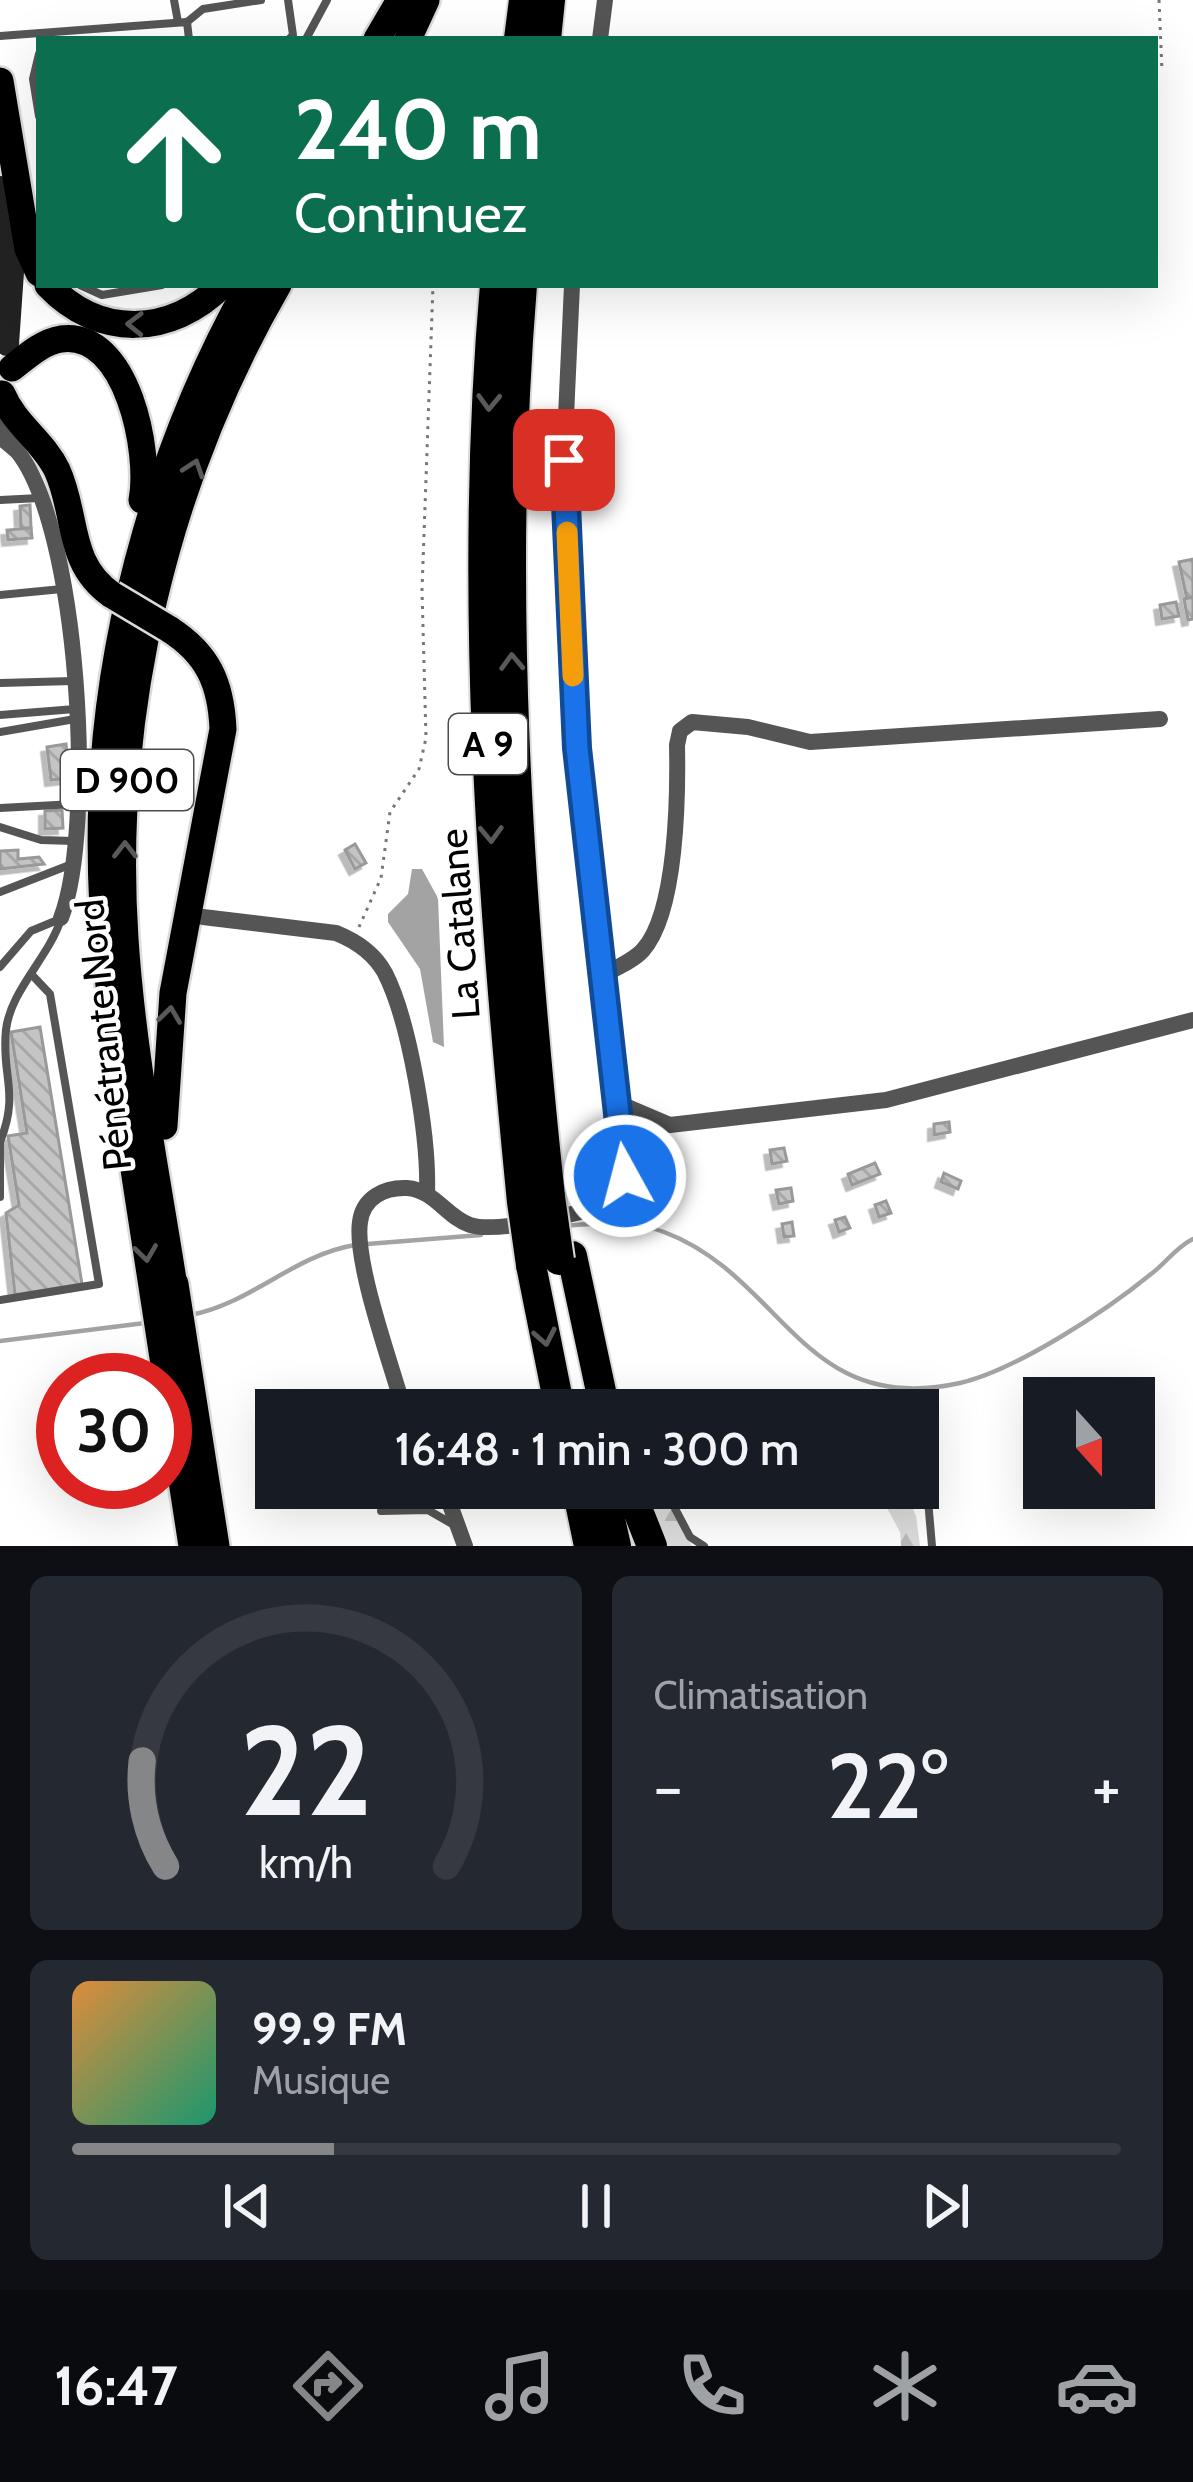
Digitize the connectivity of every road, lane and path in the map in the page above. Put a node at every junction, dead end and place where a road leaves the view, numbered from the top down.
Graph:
1 (174, 0) edge
2 (261, 0) edge
3 (288, 0) edge
4 (327, 0) edge
5 (401, 0) edge
6 (427, 0) edge
7 (524, 0) edge
8 (550, 0) edge
9 (605, 0) edge
10 (1159, 0) edge
11 (183, 22) junction
12 (0, 36) edge
13 (38, 36) joint
14 (188, 36) edge
15 (292, 36) edge
16 (308, 36) edge
17 (382, 36) edge
18 (409, 36) edge
19 (519, 36) edge
20 (546, 36) edge
21 (600, 36) edge
22 (36, 66) edge
23 (1162, 71) dead end
24 (0, 81) edge
25 (36, 98) edge
26 (0, 188) edge
27 (26, 272) edge
28 (52, 288) edge
29 (87, 288) edge
30 (144, 288) edge
31 (218, 288) edge
32 (246, 288) edge
33 (276, 288) edge
34 (433, 288) edge
35 (494, 288) edge
36 (522, 288) edge
37 (572, 288) edge
38 (0, 298) edge
39 (3, 376) edge
40 (0, 437) edge
41 (17, 451) junction
42 (51, 485) junction
43 (0, 500) edge
44 (64, 589) junction
45 (0, 595) edge
46 (75, 681) junction
47 (0, 683) edge
48 (77, 714) junction
49 (0, 715) edge
50 (1160, 719) dead end
51 (107, 720) junction
52 (0, 732) edge
53 (76, 804) junction
54 (0, 808) edge
55 (0, 827) edge
56 (74, 841) junction
57 (74, 863) junction
58 (0, 892) edge
59 (363, 912) dead end
60 (203, 917) dead end
61 (61, 918) junction
62 (0, 967) edge
63 (603, 975) junction
64 (33, 976) junction
65 (1193, 1020) edge
66 (616, 1102) junction
67 (0, 1142) edge
68 (2, 1185) edge
69 (427, 1193) junction
70 (0, 1197) edge
71 (545, 1198) junction
72 (554, 1260) junction
73 (165, 1299) junction
74 (0, 1300) edge
75 (170, 1336) junction
76 (167, 1353) edge
77 (398, 1389) edge
78 (559, 1389) edge
79 (582, 1389) edge
80 (598, 1389) edge
81 (176, 1509) edge
82 (186, 1509) edge
83 (452, 1509) edge
84 (581, 1509) edge
85 (608, 1509) edge
86 (637, 1509) edge
87 (675, 1509) edge
88 (929, 1509) edge
89 (381, 1511) dead end
90 (463, 1537) edge
91 (182, 1546) edge
92 (192, 1546) edge
93 (216, 1546) edge
94 (589, 1546) edge
95 (616, 1546) edge
96 (652, 1546) edge
97 (704, 1546) edge
98 (932, 1546) edge

1 - 11 lane
2 - 11 lane
3 - 15 lane
4 - 16 lane
5 - 17 highway
6 - 18 highway
7 - 19 highway
8 - 20 highway
9 - 21 street
10 - 23 path
11 - 13 lane
11 - 14 lane
12 - 13 lane
22 - 25 lane
24 - 27 highway
26 - 27 main road
27 - 38 main road
27 - 39 main road
31 -> 28 highway
29 - 30 lane
32 - 51 highway, Pénétrante Nord / D 900
73 -> 33 highway, Pénétrante Nord / D 900
34 - 59 path
35 -> 71 highway, La Catalane / A 9
71 -> 36 highway, La Catalane / A 9
37 - 63 street
39 - 41 street
39 - 42 highway
39 - 51 highway
40 - 41 street
41 - 42 street
42 - 43 lane
42 - 44 street
73 -> 42 highway, bridge
44 - 45 lane
44 - 46 street
46 - 47 lane
46 - 48 street
48 - 49 lane
48 - 52 lane
48 - 53 street
50 - 63 street
51 -> 73 highway, Pénétrante Nord / D 900
53 - 54 lane
53 - 56 street
55 - 56 lane
56 - 57 street
57 - 58 lane
57 - 61 street
60 - 69 street
61 - 62 lane
61 - 64 lane
63 - 66 street
64 - 67 lane
64 - 74 lane
65 - 66 street
66 - 69 street
67 - 68 lane
68 - 70 lane
69 - 77 street
71 - 72 highway, La Catalane / A 9, bridge
72 -> 78 highway, La Catalane / A 9
72 - 79 highway, La Catalane / A 9
72 - 80 highway
73 - 75 highway, D 900
75 - 76 highway, D 900
75 - 93 highway, D 900
81 - 91 lane
82 - 92 highway, D 900
83 - 90 street
84 - 94 highway
85 - 95 highway
86 - 96 highway
87 - 97 lane
88 - 98 lane
89 - 90 lane

